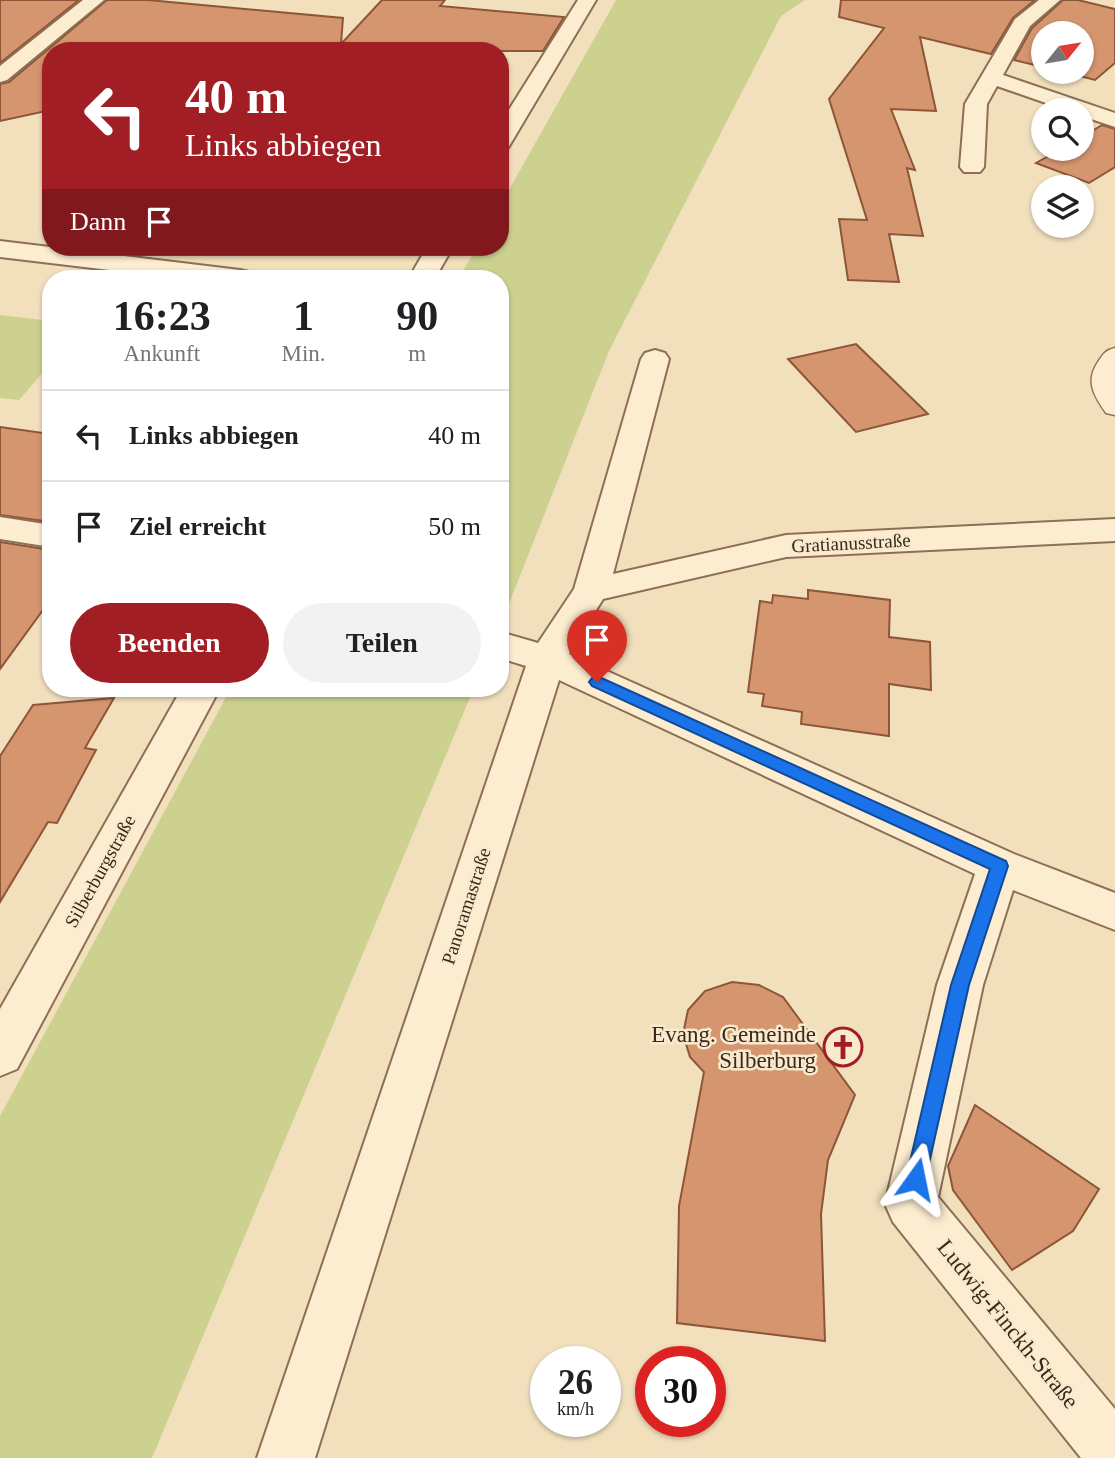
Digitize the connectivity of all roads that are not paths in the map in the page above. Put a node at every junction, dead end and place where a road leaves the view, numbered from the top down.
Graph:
1 (95, 0) edge
2 (587, 0) edge
3 (1051, 0) edge
4 (38, 68) dead end
5 (4, 69) edge
6 (993, 78) junction
7 (509, 113) edge
8 (1115, 120) edge
9 (972, 167) dead end
10 (0, 249) edge
11 (42, 254) edge
12 (58, 256) edge
13 (174, 270) edge
14 (1115, 355) edge
15 (655, 359) dead end
16 (1115, 408) edge
17 (0, 528) edge
18 (1115, 530) edge
19 (42, 535) edge
20 (591, 590) junction
21 (509, 648) edge
22 (547, 659) junction
23 (196, 697) edge
24 (999, 866) junction
25 (1115, 912) edge
26 (0, 1054) edge
27 (1115, 1454) edge
28 (286, 1458) edge

1 - 5 street
2 - 7 street
3 - 6 street
4 - 5 street
6 - 8 street
6 - 9 street
10 - 11 street
12 - 13 street
14 - 16 lane
15 - 20 street, Panoramastraße
17 - 19 street
18 - 20 street, Gratianusstraße
20 - 22 street, Panoramastraße
21 - 22 street
22 - 24 street
22 - 28 street, Panoramastraße
23 - 26 street, Silberburgstraße
24 - 25 street
24 - 27 street, Ludwig-Finckh-Straße

